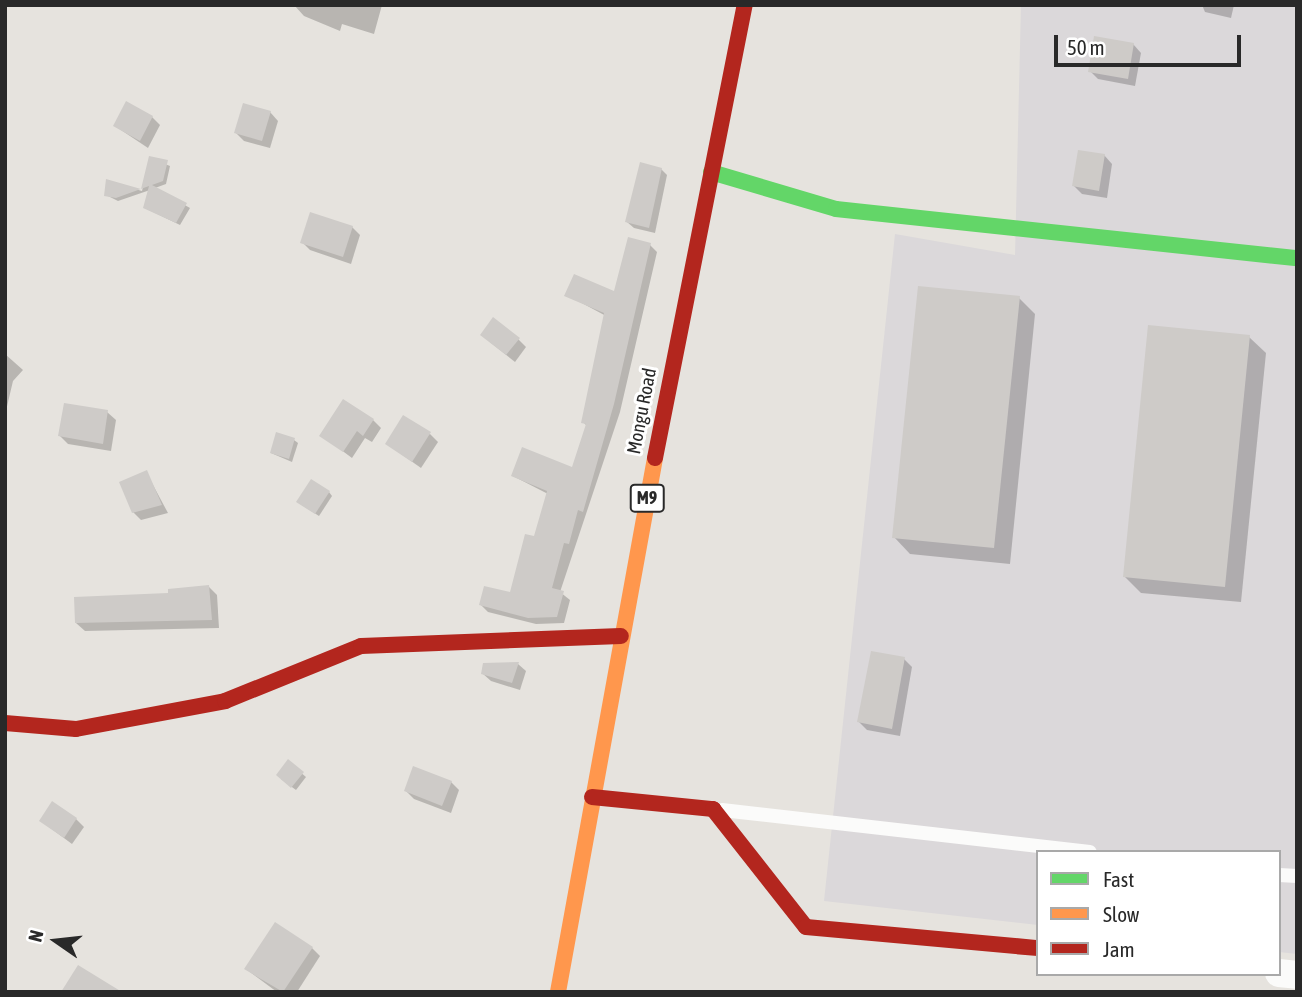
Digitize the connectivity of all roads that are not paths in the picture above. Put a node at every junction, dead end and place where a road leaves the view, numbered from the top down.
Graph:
1 (745, 5) edge
2 (711, 172) junction
3 (1297, 258) edge
4 (621, 636) junction
5 (5, 723) edge
6 (592, 797) junction
7 (713, 809) junction
8 (1072, 850) edge
9 (1036, 948) edge
10 (558, 992) edge

1 - 2 street, Mongu Road / M9
2 - 3 street
2 - 4 street, Mongu Road / M9
4 - 5 street
4 - 6 street, Mongu Road / M9
6 - 7 street
6 - 10 street, Mongu Road / M9
7 - 8 lane
7 - 9 street

